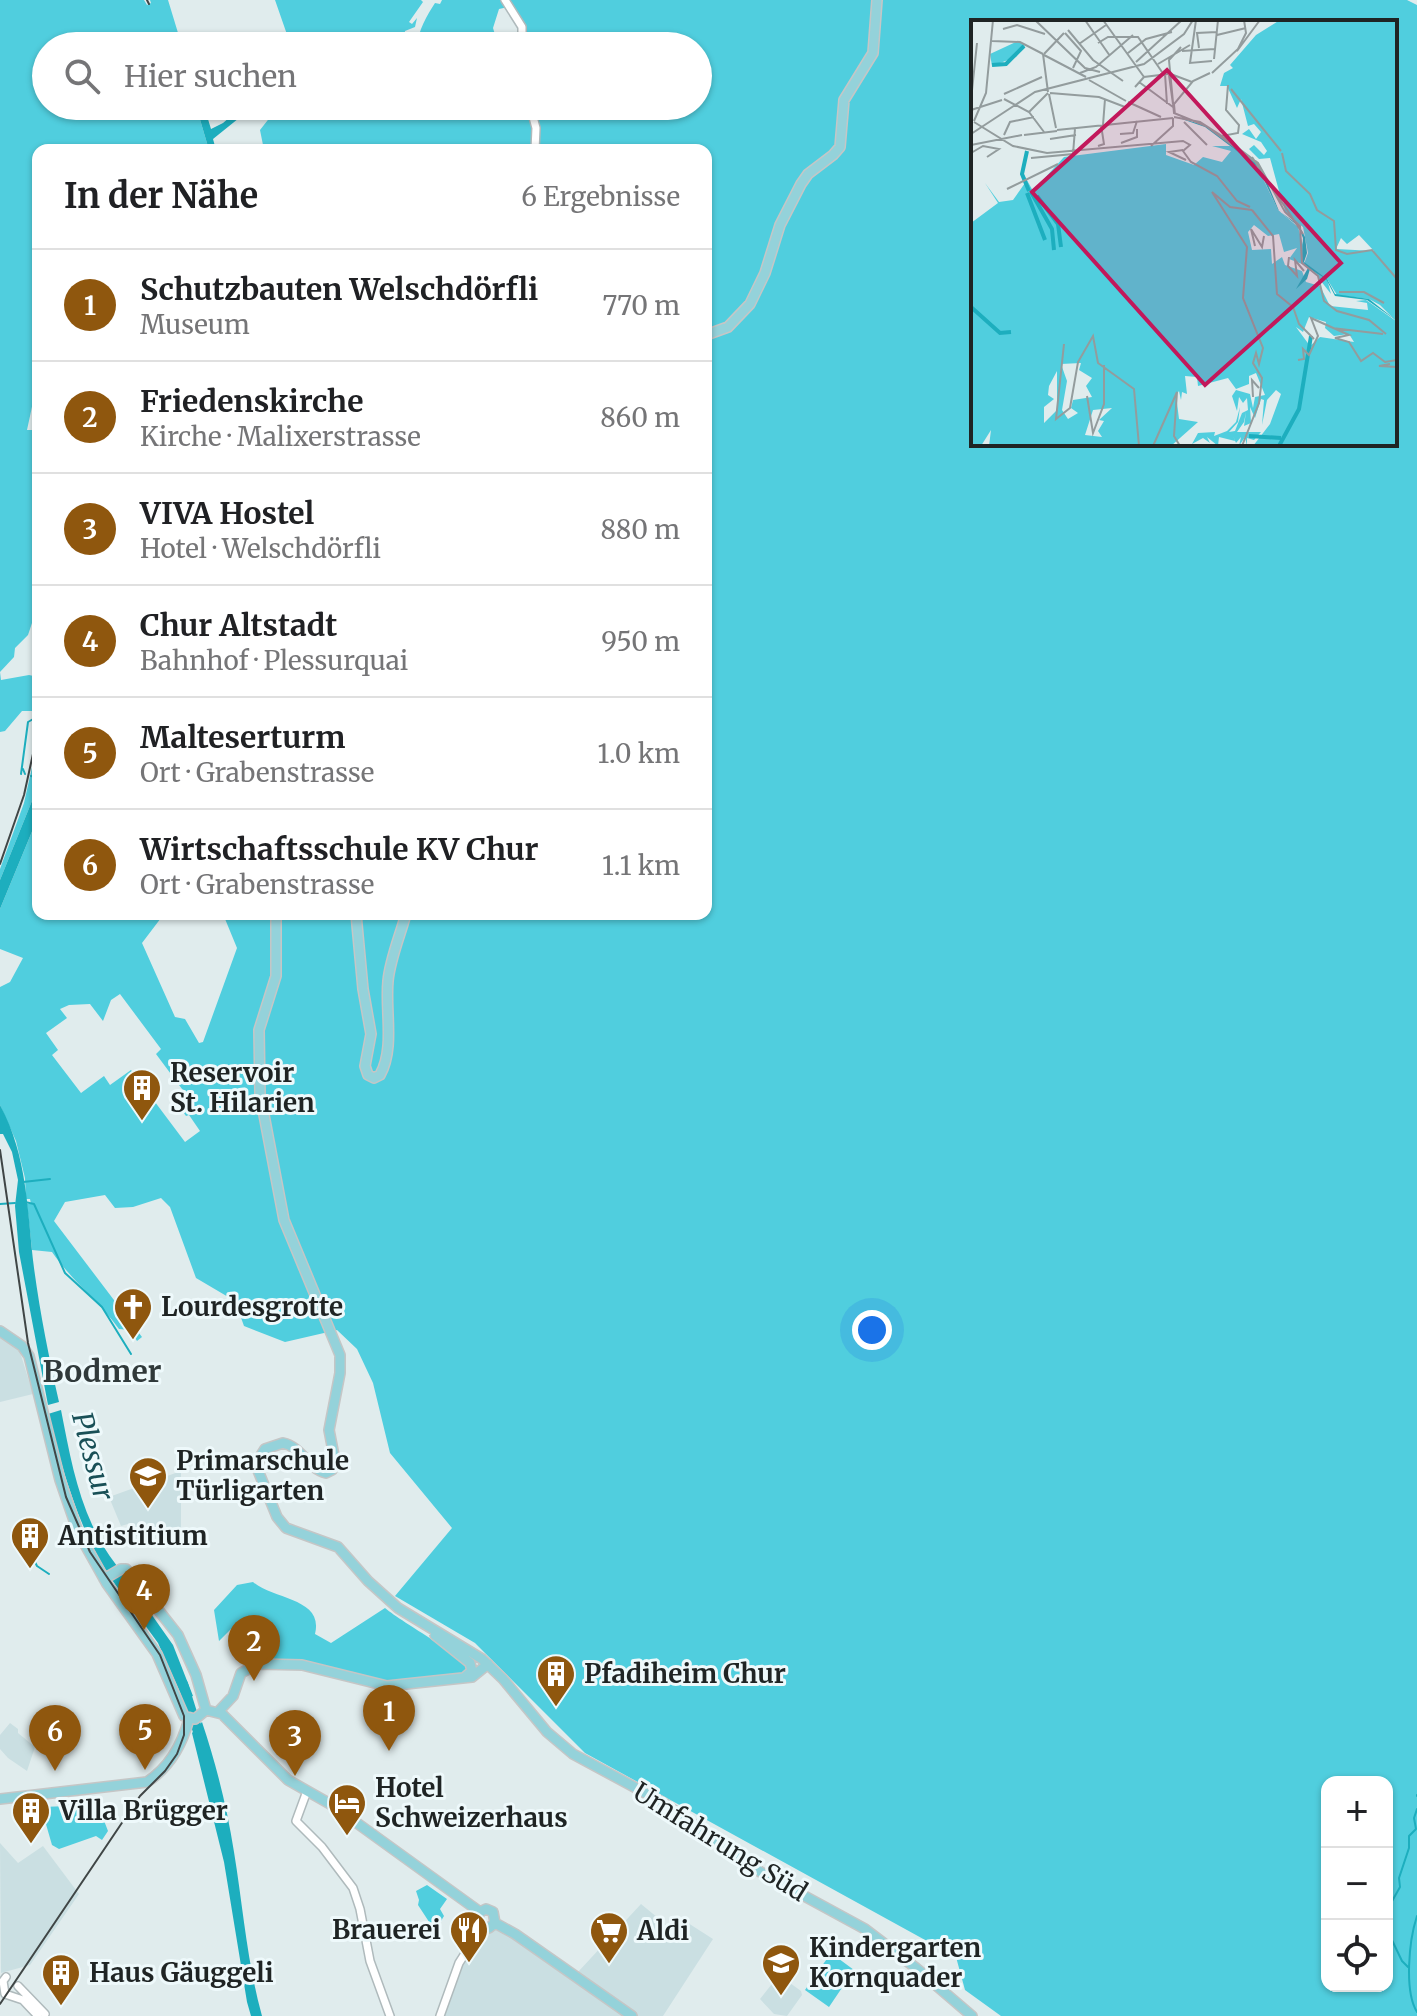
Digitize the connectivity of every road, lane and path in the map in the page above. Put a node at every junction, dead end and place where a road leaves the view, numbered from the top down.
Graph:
1 (505, 0) edge
2 (877, 0) edge
3 (523, 32) edge
4 (534, 120) edge
5 (535, 144) edge
6 (712, 333) edge
7 (276, 920) edge
8 (357, 920) edge
9 (404, 920) edge
10 (0, 1331) edge
11 (107, 1578) junction
12 (423, 1625) junction
13 (488, 1664) junction
14 (465, 1677) junction
15 (193, 1711) junction
16 (218, 1712) junction
17 (307, 1791) junction
18 (0, 1799) edge
19 (480, 1912) junction
20 (495, 1923) junction
21 (482, 1927) junction
22 (18, 1986) junction
23 (14, 1997) junction
24 (44, 2016) edge
25 (390, 2016) edge
26 (440, 2016) edge
27 (632, 2016) edge
28 (972, 2016) edge

1 - 3 street
2 - 6 main road
4 - 5 street
7 - 12 main road
8 - 9 main road
10 - 11 main road
11 - 15 main road
11 - 15 main road
12 - 13 main road, Umfahrung Süd
12 - 14 main road
13 - 14 main road
13 - 28 main road, Umfahrung Süd
14 - 16 main road
15 - 16 main road
15 - 18 main road
16 - 17 main road
17 - 19 main road
17 - 25 street
19 - 20 main road
19 - 21 main road
20 - 21 main road
20 - 27 main road
21 - 26 street
22 - 23 street
22 - 23 street
22 - 24 street
23 - 24 street

